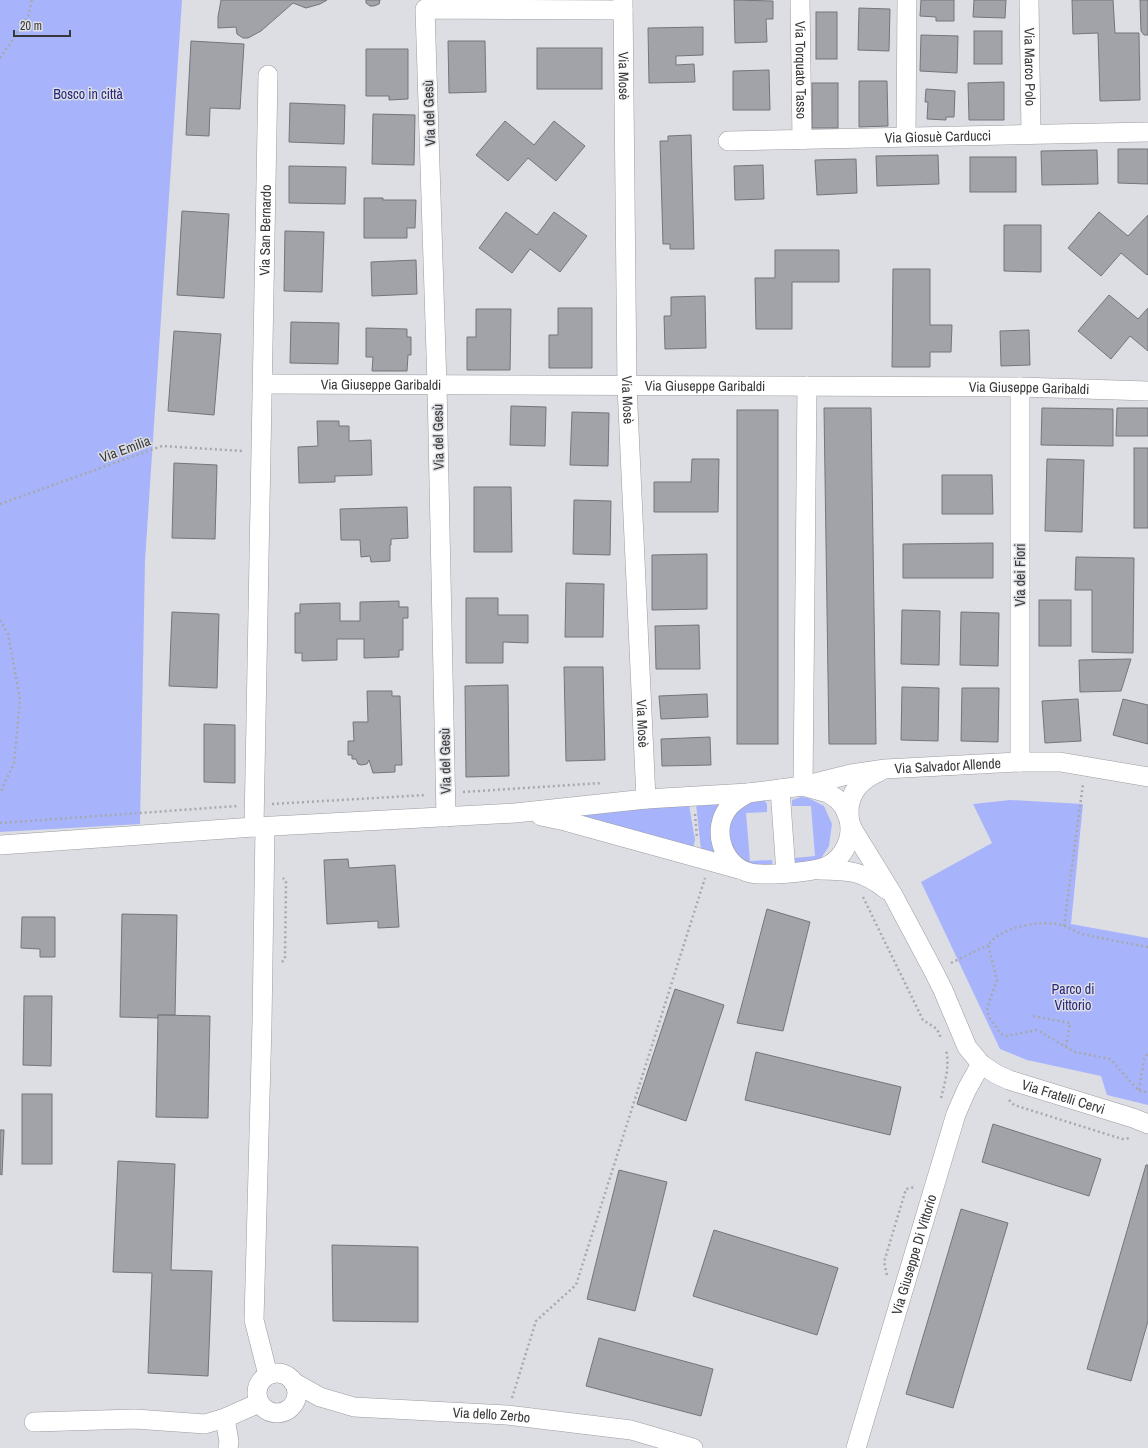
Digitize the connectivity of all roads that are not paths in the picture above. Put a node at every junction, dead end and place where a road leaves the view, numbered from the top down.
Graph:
1 (800, 0) edge
2 (907, 0) edge
3 (1029, 0) edge
4 (623, 5) edge
5 (268, 75) dead end
6 (1148, 132) edge
7 (1030, 134) junction
8 (906, 137) junction
9 (802, 140) junction
10 (728, 141) dead end
11 (263, 384) junction
12 (437, 385) junction
13 (627, 386) junction
14 (806, 386) junction
15 (1020, 388) junction
16 (1148, 391) edge
17 (1020, 762) junction
18 (885, 769) junction
19 (1148, 777) edge
20 (803, 786) junction
21 (780, 790) junction
22 (748, 793) junction
23 (646, 799) junction
24 (515, 813) junction
25 (446, 817) junction
26 (850, 823) junction
27 (260, 827) junction
28 (0, 845) edge
29 (742, 870) junction
30 (816, 870) junction
31 (786, 872) junction
32 (893, 895) junction
33 (981, 1064) junction
34 (1148, 1124) edge
35 (268, 1375) junction
36 (293, 1382) junction
37 (259, 1403) junction
38 (225, 1418) junction
39 (34, 1422) dead end
40 (228, 1448) edge
41 (693, 1448) edge
42 (856, 1448) edge

1 - 9 street, Via Torquato Tasso
2 - 8 street
3 - 7 street, Via Marco Polo
4 - 12 street, Via del Gesù
4 - 13 street, Via Mosè
5 - 11 street, Via San Bernardo
6 - 7 street, Via Giosuè Carducci
7 - 8 street, Via Giosuè Carducci
8 - 9 street, Via Giosuè Carducci
9 - 10 street, Via Giosuè Carducci
11 - 12 street, Via Giuseppe Garibaldi
11 - 27 street, Via San Bernardo
12 - 13 street, Via Giuseppe Garibaldi
12 - 25 street, Via del Gesù
13 - 14 street, Via Giuseppe Garibaldi
13 - 23 street, Via Mosè
14 - 15 street, Via Giuseppe Garibaldi
14 - 20 street
15 - 16 street, Via Giuseppe Garibaldi
15 - 17 street, Via dei Fiori
17 - 18 street, Via Salvador Allende
17 - 19 street, Via Salvador Allende
18 - 20 street, Via Salvador Allende
18 - 26 street
20 - 21 street, Via Salvador Allende
20 - 26 street
21 - 22 street, Via Salvador Allende
21 - 31 street
22 - 23 street, Via Salvador Allende
22 - 29 street, Via Salvador Allende
23 - 24 street, Via Salvador Allende
24 - 25 street
24 - 29 street
25 - 27 street
26 - 30 street
26 - 32 street, Via Fratelli Cervi
27 - 28 street
27 - 35 street, Via San Bernardo
29 - 31 street
30 - 31 street
30 - 32 street
32 - 33 street, Via Fratelli Cervi
33 - 34 street, Via Fratelli Cervi
33 - 42 street, Via Giuseppe Di Vittorio
35 - 36 street
35 - 37 street
36 - 37 street
36 - 41 street, Via dello Zerbo
37 - 38 street
38 - 39 street
38 - 40 street

